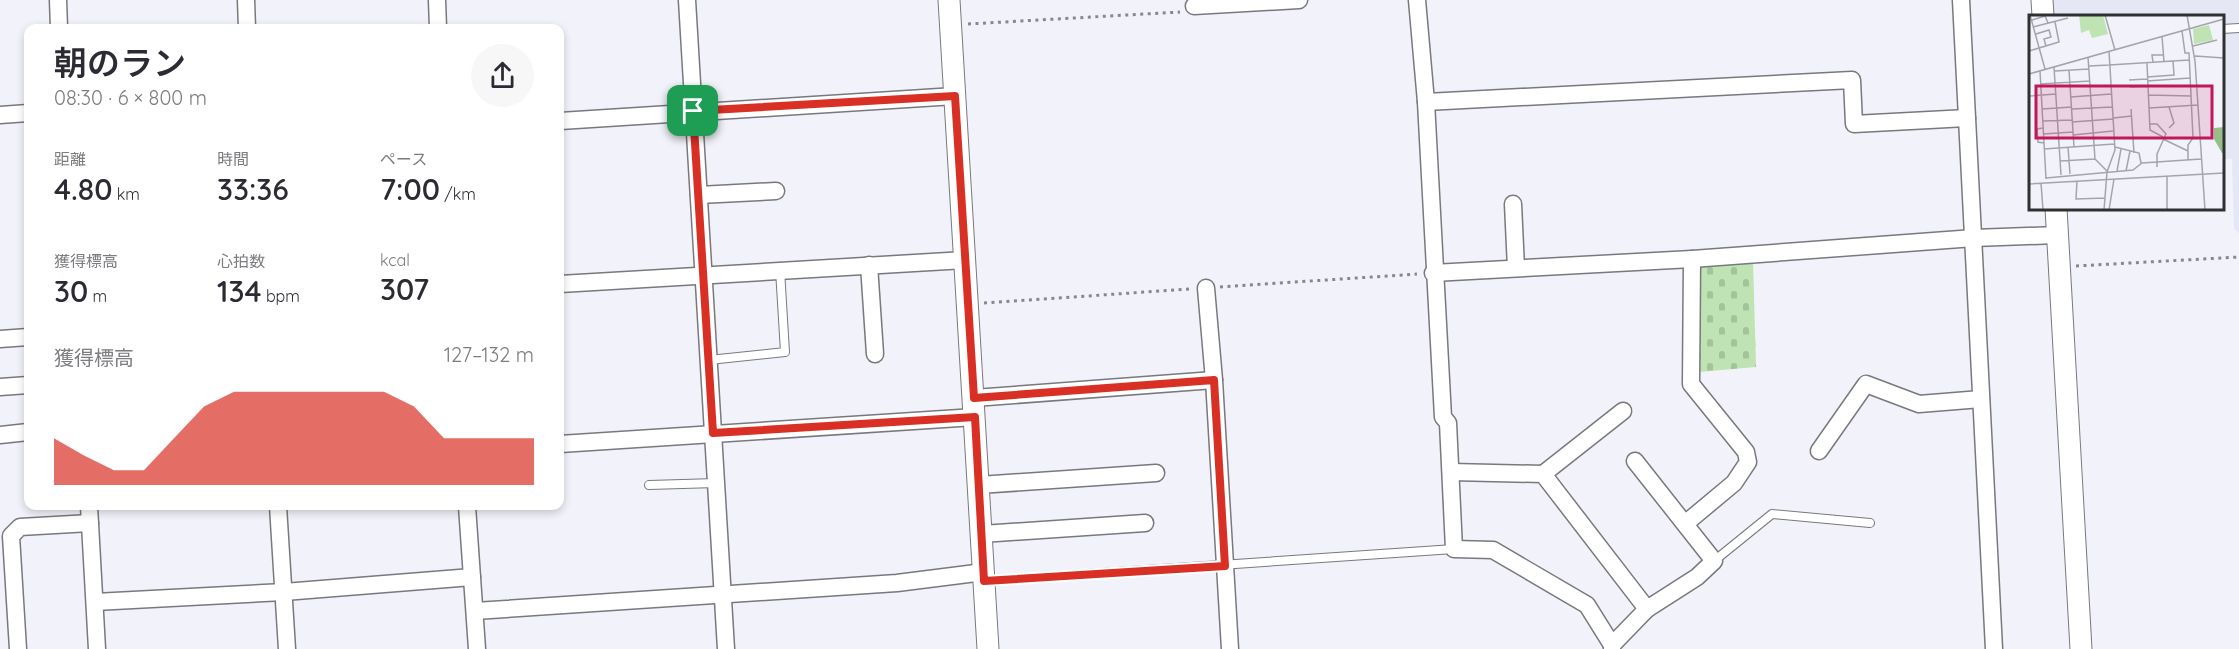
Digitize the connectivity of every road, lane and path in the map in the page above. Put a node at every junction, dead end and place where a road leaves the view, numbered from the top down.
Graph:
1 (58, 0) edge
2 (246, 0) edge
3 (437, 0) edge
4 (687, 0) edge
5 (949, 0) edge
6 (1299, 0) edge
7 (1417, 0) edge
8 (1961, 0) edge
9 (2042, 0) edge
10 (1194, 6) joint
11 (2043, 15) edge
12 (59, 24) edge
13 (248, 24) edge
14 (438, 24) edge
15 (951, 25) junction
16 (2239, 28) edge
17 (2224, 29) edge
18 (955, 96) junction
19 (1426, 102) junction
20 (693, 111) junction
21 (24, 113) edge
22 (0, 116) edge
23 (1967, 118) junction
24 (564, 121) edge
25 (776, 191) dead end
26 (699, 195) junction
27 (1513, 204) dead end
28 (2056, 210) edge
29 (2057, 235) junction
30 (1974, 238) junction
31 (2239, 257) edge
32 (965, 260) junction
33 (1692, 260) junction
34 (869, 265) junction
35 (2059, 267) junction
36 (1515, 268) junction
37 (780, 270) junction
38 (1433, 273) junction
39 (704, 275) junction
40 (564, 284) edge
41 (1206, 288) dead end
42 (24, 336) edge
43 (0, 339) edge
44 (875, 354) dead end
45 (709, 360) junction
46 (1214, 380) junction
47 (24, 385) edge
48 (0, 387) edge
49 (1981, 399) junction
50 (974, 407) junction
51 (1623, 411) dead end
52 (24, 432) edge
53 (713, 433) junction
54 (0, 435) edge
55 (564, 444) edge
56 (1820, 451) dead end
57 (1635, 461) dead end
58 (1451, 472) junction
59 (1156, 473) dead end
60 (1543, 474) junction
61 (716, 483) junction
62 (649, 485) dead end
63 (979, 485) junction
64 (89, 510) edge
65 (279, 510) edge
66 (467, 510) edge
67 (90, 523) junction
68 (1686, 523) junction
69 (1870, 523) dead end
70 (1145, 524) dead end
71 (982, 534) junction
72 (1454, 549) junction
73 (1714, 561) junction
74 (1225, 566) junction
75 (984, 576) junction
76 (472, 577) junction
77 (284, 592) junction
78 (723, 594) junction
79 (95, 602) junction
80 (1647, 609) junction
81 (475, 611) junction
82 (1612, 647) edge
83 (18, 649) edge
84 (97, 649) edge
85 (287, 649) edge
86 (477, 649) edge
87 (726, 649) edge
88 (988, 649) edge
89 (1230, 649) edge
90 (1994, 649) edge
91 (2081, 649) edge

1 - 12 street
2 - 13 street
3 - 14 street
4 - 20 street
5 - 15 street
6 - 10 street
7 - 19 street
8 - 23 street
9 - 11 street
10 - 15 path
15 - 18 street
16 - 17 lane
18 - 20 street
18 - 32 street
19 - 23 street
19 - 38 street
20 - 24 street
20 - 26 street
21 - 22 street
23 - 30 street
25 - 26 street
26 - 39 street
27 - 36 street
28 - 29 street
29 - 30 street
29 - 35 street
30 - 33 street
30 - 49 street
31 - 35 path
32 - 34 street
32 - 50 street
33 - 36 street
33 - 68 street
34 - 37 street
34 - 44 street
35 - 91 street
36 - 38 street
37 - 39 street
37 - 45 lane
38 - 58 street
39 - 40 street
39 - 45 street
41 - 46 street
42 - 43 street
45 - 53 street
46 - 50 street
46 - 74 street
47 - 48 street
49 - 56 street
49 - 90 street
50 - 53 street
50 - 63 street
51 - 60 street
52 - 54 street
53 - 55 street
53 - 61 street
57 - 68 street
58 - 60 street
58 - 72 street
59 - 63 street
60 - 80 street
61 - 62 lane
61 - 78 street
63 - 71 street
64 - 67 street
65 - 77 street
66 - 76 street
67 - 79 street
67 - 83 street
68 - 73 street
69 - 73 lane
70 - 71 street
71 - 75 street
72 - 74 lane
72 - 82 street
73 - 80 street
74 - 75 lane
74 - 89 street
75 - 78 street
75 - 88 street
76 - 77 street
76 - 81 street
77 - 79 street
77 - 85 street
78 - 81 street
78 - 87 street
79 - 84 street
80 - 82 street
81 - 86 street

